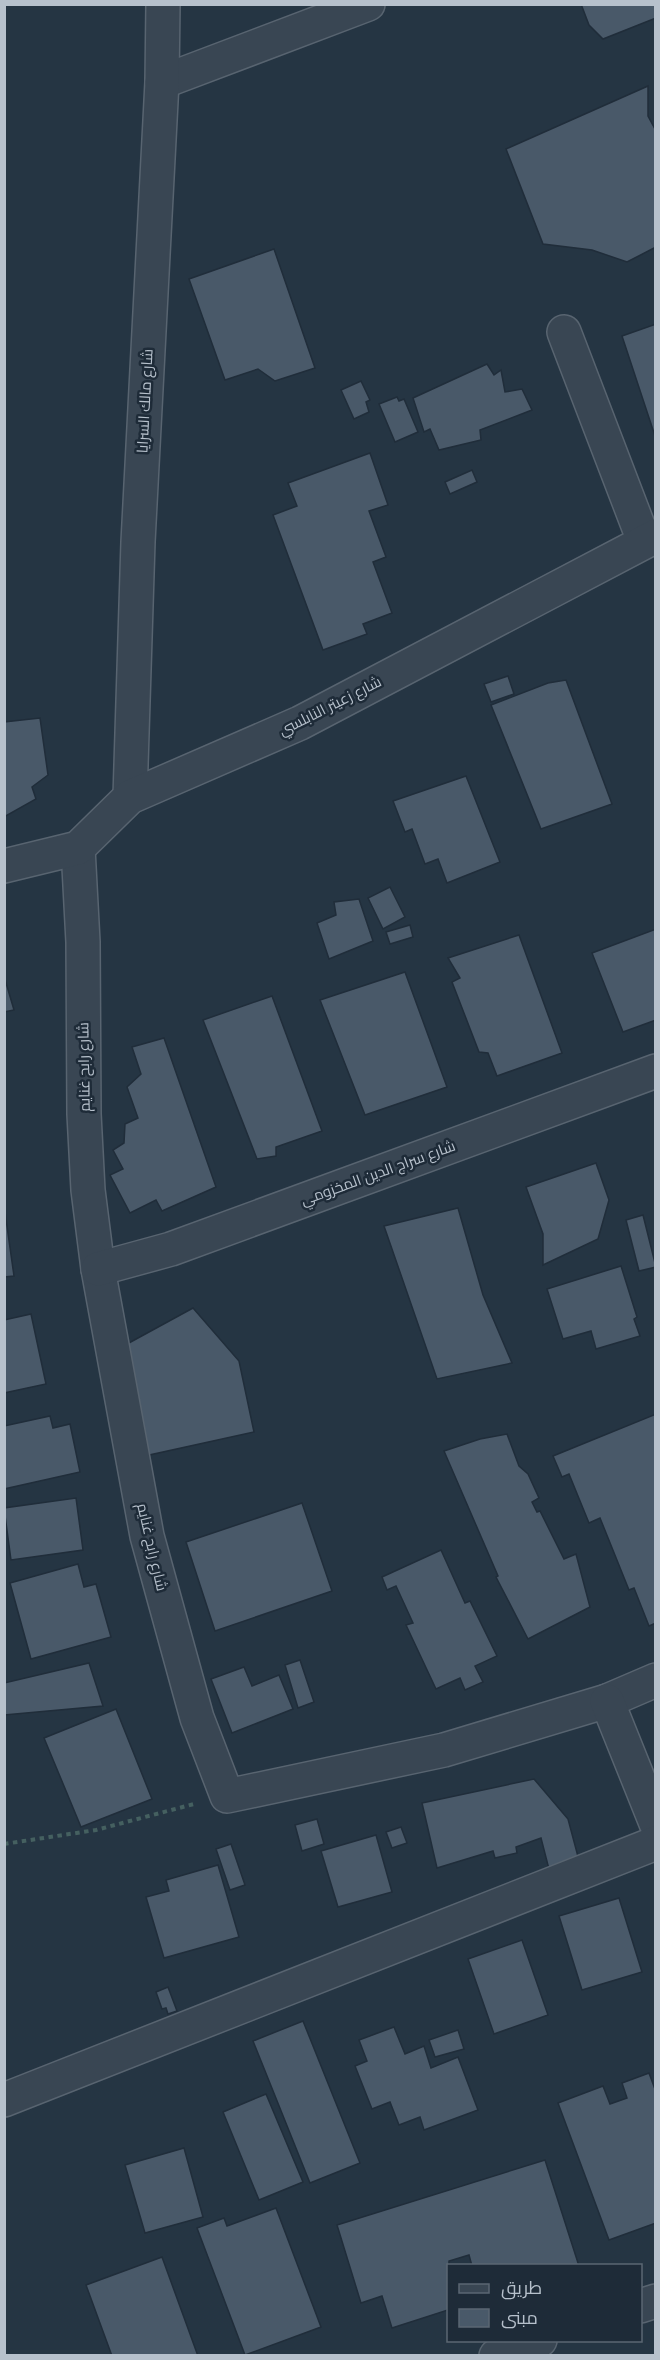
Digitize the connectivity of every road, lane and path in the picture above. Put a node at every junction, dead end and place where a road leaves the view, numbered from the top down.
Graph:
1 (164, 4) edge
2 (368, 4) edge
3 (162, 82) junction
4 (564, 332) dead end
5 (650, 538) edge
6 (130, 797) junction
7 (78, 848) junction
8 (4, 866) edge
9 (656, 1071) edge
10 (98, 1269) junction
11 (656, 1680) edge
12 (607, 1701) junction
13 (227, 1796) junction
14 (656, 1823) edge
15 (656, 1843) edge
16 (4, 1844) edge
17 (4, 2100) edge
18 (534, 2342) edge
19 (496, 2355) edge

1 - 3 street, شارع مالك السرايا
2 - 3 street
3 - 6 street, شارع مالك السرايا
4 - 5 street
5 - 6 street, شارع زعيتر النابلسي
6 - 7 street, شارع زعيتر النابلسي
7 - 8 street
7 - 10 street, شارع رابح غنايم
9 - 10 street, شارع سراج الدين المخزومي
10 - 13 street, شارع رابح غنايم
11 - 12 street
12 - 13 street
12 - 14 street
13 - 16 path
15 - 17 street
18 - 19 street

